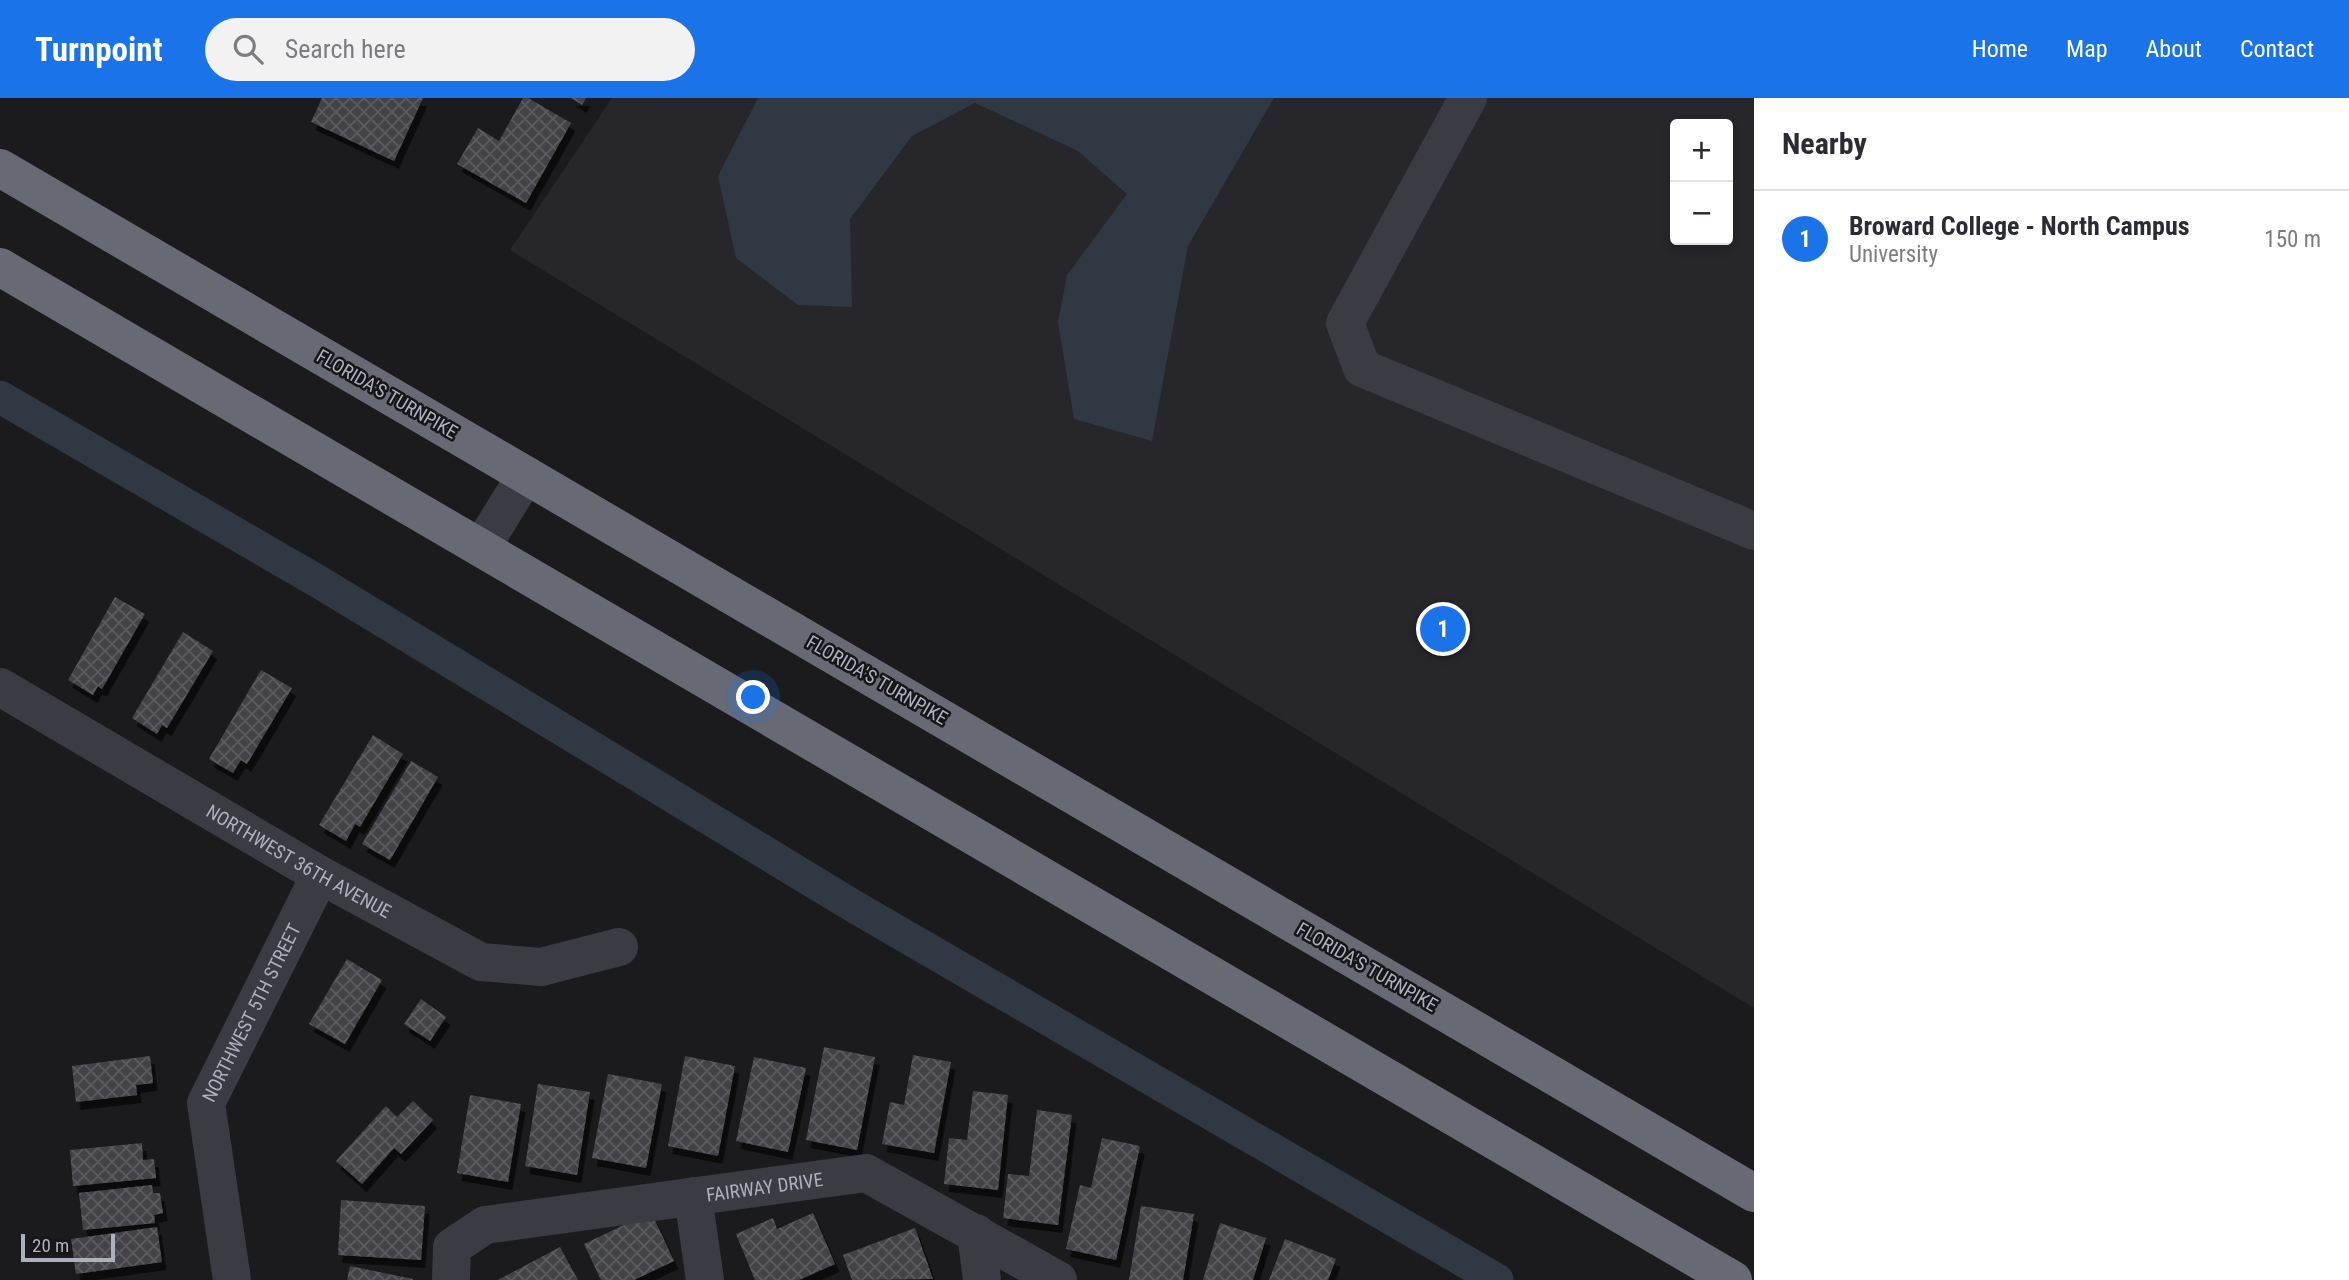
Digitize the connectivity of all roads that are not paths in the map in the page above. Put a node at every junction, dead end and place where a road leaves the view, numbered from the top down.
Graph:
1 (1468, 98) edge
2 (0, 168) edge
3 (0, 267) edge
4 (526, 475) junction
5 (1754, 531) edge
6 (481, 548) junction
7 (0, 687) edge
8 (320, 875) junction
9 (619, 947) dead end
10 (1754, 1193) edge
11 (693, 1196) junction
12 (976, 1233) junction
13 (451, 1264) edge
14 (232, 1280) edge
15 (705, 1280) edge
16 (982, 1280) edge
17 (1058, 1280) edge
18 (1733, 1280) edge

1 - 5 street
2 - 4 highway, FLORIDA'S TURNPIKE
3 - 6 highway
4 - 6 street
4 - 10 highway, FLORIDA'S TURNPIKE
6 - 18 highway
7 - 8 street, NORTHWEST 36TH AVENUE
8 - 9 street, NORTHWEST 36TH AVENUE
8 - 14 street, NORTHWEST 5TH STREET
11 - 12 street, FAIRWAY DRIVE
11 - 13 street, FAIRWAY DRIVE
11 - 15 street
12 - 16 street
12 - 17 street, FAIRWAY DRIVE

